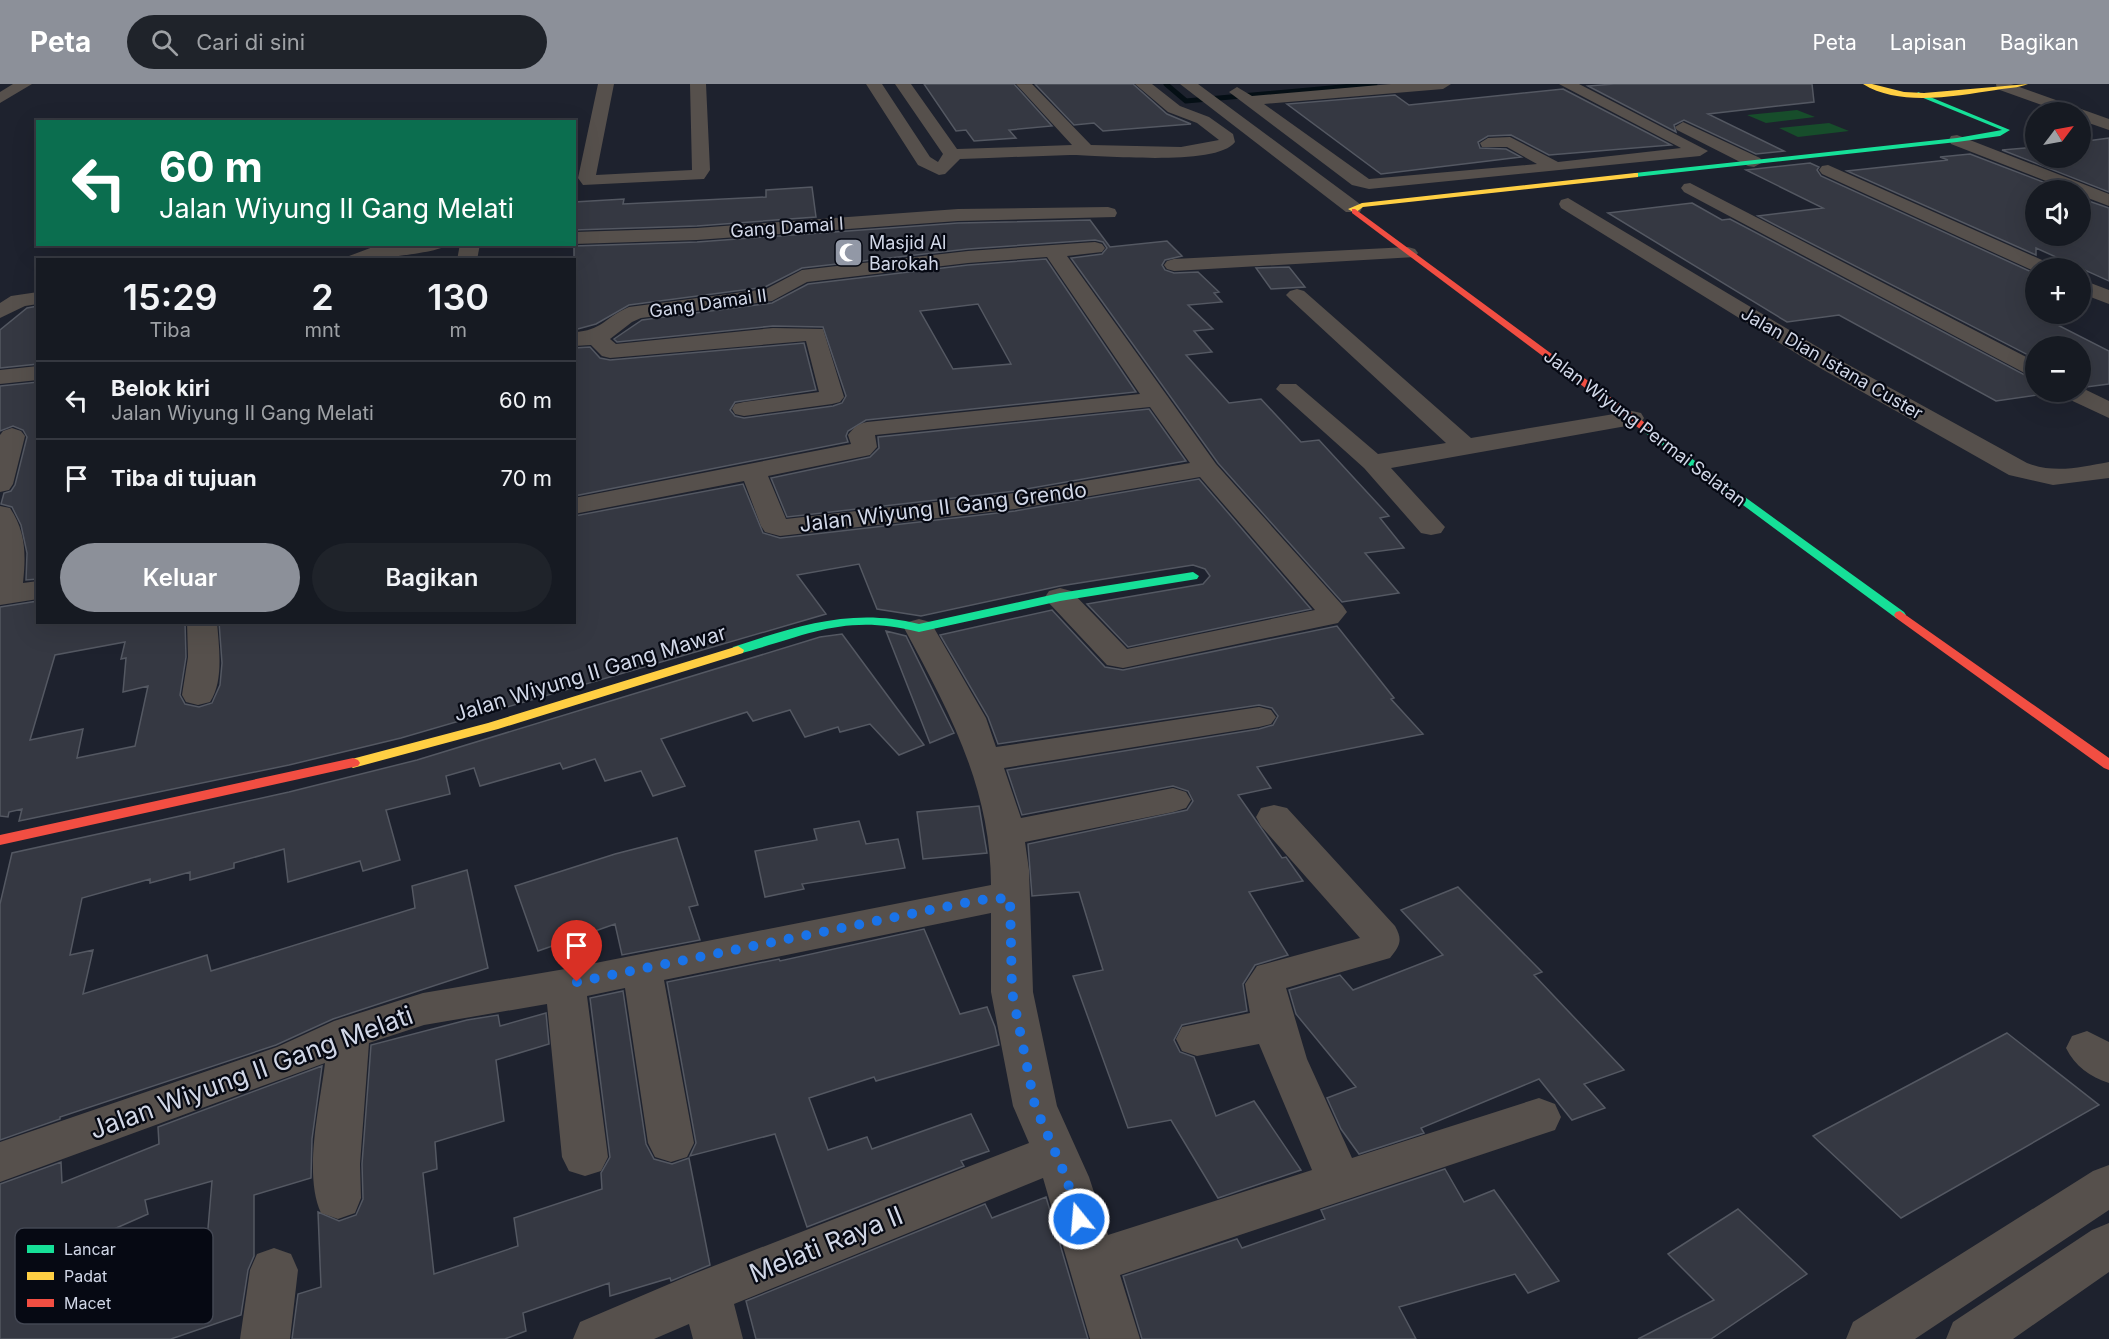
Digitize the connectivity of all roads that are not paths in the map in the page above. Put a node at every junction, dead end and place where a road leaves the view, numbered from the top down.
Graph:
1 (24, 84) edge
2 (606, 84) edge
3 (698, 84) edge
4 (874, 84) edge
5 (903, 84) edge
6 (1024, 84) edge
7 (1143, 84) edge
8 (1188, 84) edge
9 (1332, 84) edge
10 (1443, 84) edge
11 (1567, 84) edge
12 (1595, 84) edge
13 (1866, 84) edge
14 (2025, 84) edge
15 (1417, 86) junction
16 (2002, 86) junction
17 (1390, 88) junction
18 (1240, 94) edge
19 (1918, 94) junction
20 (0, 98) edge
21 (1442, 101) dead end
22 (2047, 102) edge
23 (1416, 104) dead end
24 (2091, 118) edge
25 (2109, 125) edge
26 (1957, 140) junction
27 (1086, 150) junction
28 (952, 154) junction
29 (1754, 162) junction
30 (1555, 167) junction
31 (939, 170) junction
32 (1529, 170) junction
33 (1828, 170) dead end
34 (1690, 188) dead end
35 (955, 196) dead end
36 (2109, 200) edge
37 (1568, 204) dead end
38 (1353, 208) junction
39 (1108, 213) dead end
40 (576, 238) edge
41 (417, 246) edge
42 (1095, 248) dead end
43 (1053, 251) junction
44 (1408, 253) junction
45 (363, 258) edge
46 (2025, 259) edge
47 (1174, 265) dead end
48 (2091, 290) edge
49 (30, 293) edge
50 (1297, 295) dead end
51 (2109, 298) edge
52 (0, 312) edge
53 (586, 339) edge
54 (2025, 366) edge
55 (36, 373) edge
56 (0, 377) edge
57 (1288, 389) dead end
58 (1156, 399) junction
59 (2091, 402) edge
60 (744, 409) dead end
61 (2109, 411) edge
62 (1632, 418) junction
63 (36, 433) edge
64 (6, 436) edge
65 (1464, 446) junction
66 (1373, 463) junction
67 (1206, 468) junction
68 (2109, 470) edge
69 (748, 471) junction
70 (0, 484) edge
71 (576, 506) edge
72 (0, 514) edge
73 (1431, 527) dead end
74 (1193, 576) dead end
75 (36, 590) edge
76 (3, 595) edge
77 (1060, 597) junction
78 (202, 624) edge
79 (920, 628) junction
80 (198, 695) dead end
81 (1259, 717) dead end
82 (984, 760) junction
83 (2109, 765) edge
84 (1173, 800) dead end
85 (1274, 818) dead end
86 (1006, 833) junction
87 (0, 840) edge
88 (1010, 898) junction
89 (642, 968) junction
90 (565, 985) junction
91 (1275, 1025) junction
92 (349, 1033) junction
93 (1197, 1039) dead end
94 (1539, 1117) dead end
95 (671, 1143) dead end
96 (1055, 1153) junction
97 (585, 1157) dead end
98 (0, 1162) edge
99 (1340, 1182) junction
100 (2109, 1185) edge
101 (338, 1198) dead end
102 (2109, 1245) edge
103 (1092, 1262) junction
104 (274, 1270) dead end
105 (706, 1292) junction
106 (265, 1339) edge
107 (598, 1339) edge
108 (718, 1339) edge
109 (1115, 1339) edge
110 (1871, 1339) edge
111 (1971, 1339) edge

1 - 20 street
2 - 3 street
4 - 31 street
5 - 28 street
6 - 27 street
7 - 27 street
8 - 38 street, Jalan Wiyung Permai Selatan
9 - 18 street
10 - 15 street
11 - 30 street
12 - 29 street
13 - 19 street
14 - 16 street
15 - 17 street
15 - 21 street
16 - 19 street
16 - 22 street
17 - 18 street
17 - 23 street
18 - 32 street
19 - 26 street
24 - 25 street
26 - 29 street
26 - 36 street
27 - 28 street
28 - 31 street
29 - 38 street
30 - 32 street
30 - 32 street
31 - 35 street
33 - 46 street
34 - 54 street
37 - 68 street, Jalan Dian Istana Custer
38 - 44 street, Jalan Wiyung Permai Selatan
39 - 40 street, Gang Damai I
41 - 45 street
42 - 43 street, Gang Damai II
43 - 53 street, Gang Damai II
43 - 58 street
44 - 47 street
44 - 62 street, Jalan Wiyung Permai Selatan
48 - 51 street
49 - 52 street
50 - 65 street
53 - 60 street
55 - 56 street
57 - 66 street
58 - 67 street
58 - 69 street
59 - 61 street
62 - 65 street
62 - 83 street, Jalan Wiyung Permai Selatan
63 - 64 street
64 - 70 street
65 - 66 street
66 - 73 street
67 - 69 street, Jalan Wiyung II Gang Grendo
67 - 77 street
69 - 71 street
72 - 76 street
74 - 77 street
75 - 76 street
77 - 79 street
78 - 80 street
79 - 82 street
79 - 87 street, Jalan Wiyung II Gang Mawar
81 - 82 street
82 - 86 street
84 - 86 street
85 - 91 street
86 - 88 street
88 - 89 street, Jalan Wiyung II Gang Melati
88 - 96 street
89 - 90 street, Jalan Wiyung II Gang Melati
89 - 95 street
90 - 92 street, Jalan Wiyung II Gang Melati
90 - 97 street
91 - 93 street
91 - 99 street
92 - 98 street, Jalan Wiyung II Gang Melati
92 - 101 street
94 - 99 street
96 - 103 street
96 - 105 street, Melati Raya II
99 - 103 street
100 - 110 street
102 - 111 street
103 - 109 street
104 - 106 street
105 - 107 street, Melati Raya II
105 - 108 street

